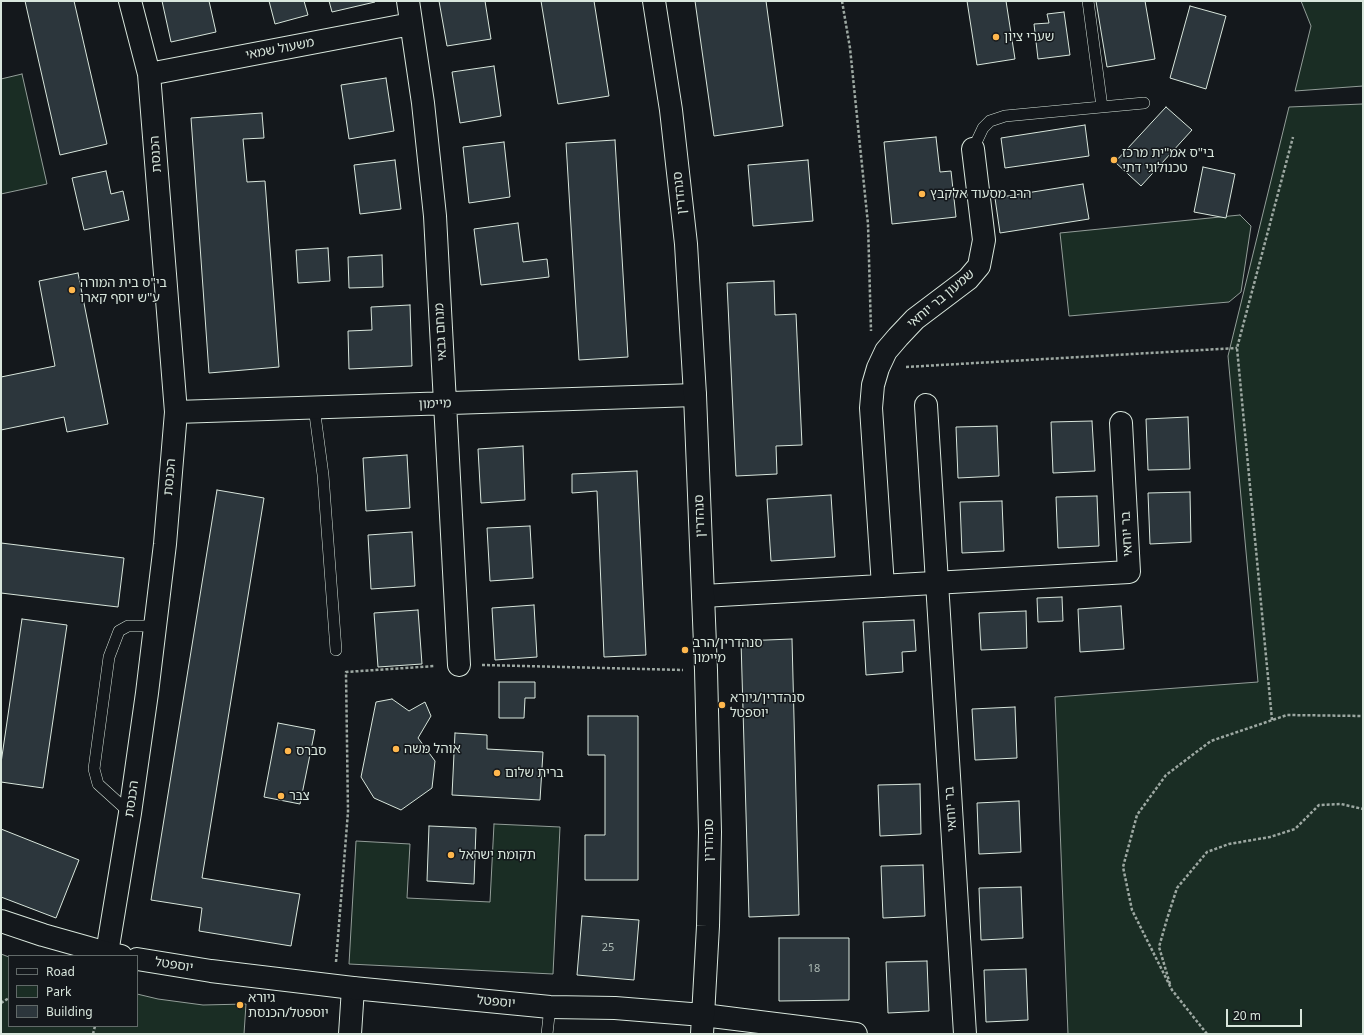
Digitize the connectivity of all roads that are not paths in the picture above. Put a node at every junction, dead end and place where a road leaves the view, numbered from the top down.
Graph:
1 (130, 1) edge
2 (408, 1) edge
3 (654, 1) edge
4 (1088, 1) edge
5 (411, 24) junction
6 (149, 74) junction
7 (1144, 103) dead end
8 (1102, 107) junction
9 (973, 149) joint
10 (695, 395) junction
11 (445, 404) junction
12 (926, 405) dead end
13 (314, 407) junction
14 (176, 412) junction
15 (1121, 423) dead end
16 (937, 583) junction
17 (883, 586) junction
18 (703, 596) junction
19 (155, 626) junction
20 (336, 650) dead end
21 (459, 665) road end
22 (130, 813) junction
23 (1, 921) edge
24 (114, 955) edge
25 (138, 959) edge
26 (343, 987) junction
27 (550, 1007) junction
28 (703, 1024) edge
29 (350, 1034) edge
30 (547, 1034) edge
31 (856, 1034) edge
32 (965, 1034) edge

1 - 6 street, הכנסת
2 - 5 street, מנחם גבאי
3 - 10 street, סנהדרין
4 - 8 lane
5 - 6 street, משעול שמאי
5 - 11 street, מנחם גבאי
6 - 14 street, הכנסת
7 - 8 lane
8 - 9 lane
9 - 17 street, שמעון בר יוחאי
10 - 11 street, מיימון
10 - 18 street, סנהדרין
11 - 13 street, מיימון
11 - 21 street, מנחם גבאי
12 - 16 street, בר יוחאי
13 - 14 street, מיימון
13 - 20 lane
14 - 19 street, הכנסת
15 - 16 street, בר יוחאי
16 - 17 street, בר יוחאי
16 - 32 street, בר יוחאי
17 - 18 street, בר יוחאי
18 - 28 street, סנהדרין
19 - 22 street, הכנסת
19 - 22 lane
22 - 24 street, הכנסת
23 - 24 street
25 - 26 street, יוספטל
26 - 27 street, יוספטל
26 - 29 street
27 - 28 street, יוספטל
27 - 30 lane
28 - 31 street, יוספטל

